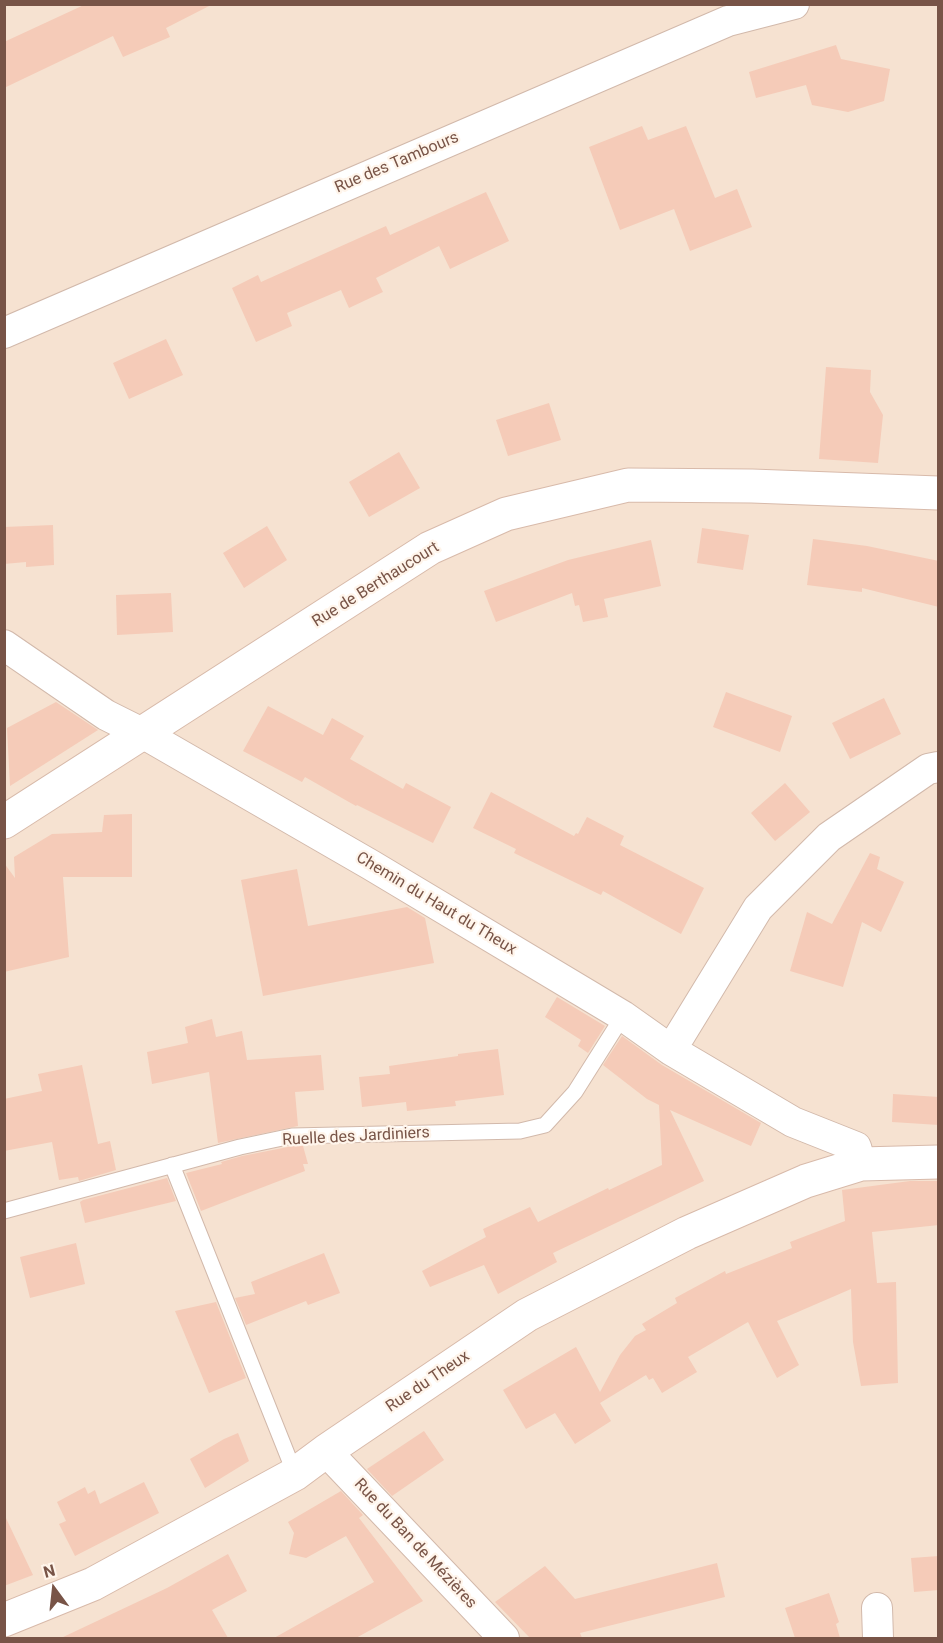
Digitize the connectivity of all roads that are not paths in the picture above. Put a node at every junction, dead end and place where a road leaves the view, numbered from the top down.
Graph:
1 (712, 4) edge
2 (782, 6) edge
3 (698, 34) junction
4 (4, 333) edge
5 (939, 493) edge
6 (4, 645) edge
7 (144, 734) junction
8 (939, 767) edge
9 (4, 822) edge
10 (623, 1016) junction
11 (671, 1050) junction
12 (939, 1162) edge
13 (861, 1164) junction
14 (172, 1165) junction
15 (4, 1210) edge
16 (326, 1451) junction
17 (295, 1474) junction
18 (877, 1608) dead end
19 (4, 1620) edge
20 (504, 1638) edge
21 (878, 1638) edge

1 - 3 street
2 - 3 street, Rue des Tambours
3 - 4 street, Rue des Tambours
5 - 7 main road, Rue de Berthaucourt
6 - 7 street, Chemin du Haut du Theux
7 - 9 main road, Rue de Berthaucourt
7 - 10 street, Chemin du Haut du Theux
8 - 11 street
10 - 11 street, Chemin du Haut du Theux
10 - 14 lane, Ruelle des Jardiniers
11 - 13 street, Chemin du Haut du Theux
12 - 13 main road, Rue du Theux
13 - 16 main road, Rue du Theux
14 - 15 lane, Ruelle des Jardiniers
14 - 17 lane
16 - 17 main road, Rue du Theux
16 - 20 street, Rue du Ban de Mézières
17 - 19 main road, Rue du Theux
18 - 21 street

